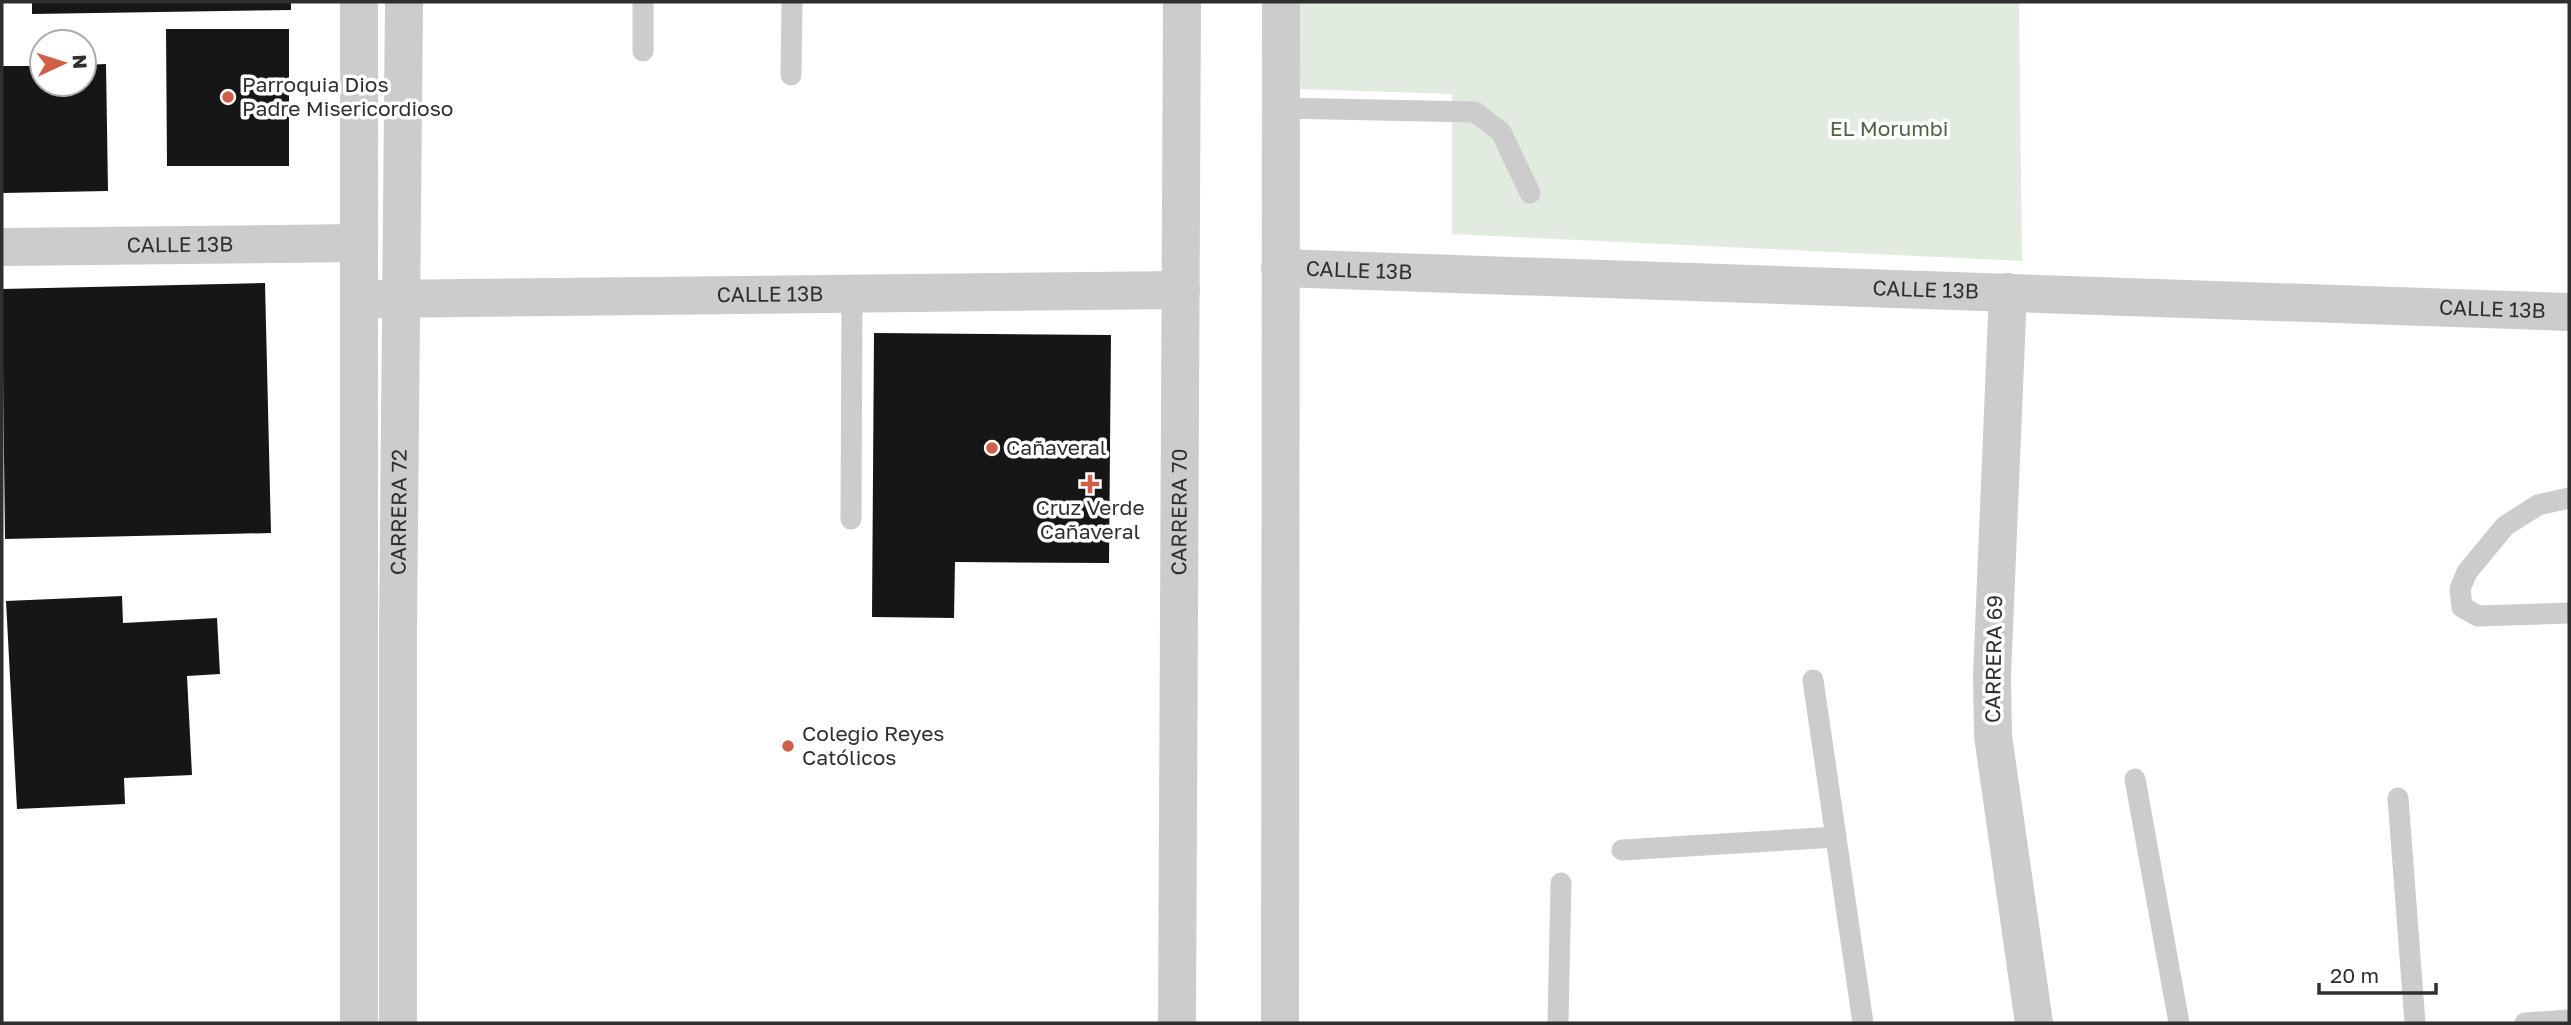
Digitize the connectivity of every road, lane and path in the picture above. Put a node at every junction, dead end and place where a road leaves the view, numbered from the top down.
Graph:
1 (359, 2) edge
2 (404, 2) edge
3 (643, 2) edge
4 (792, 2) edge
5 (1182, 2) edge
6 (1281, 2) edge
7 (643, 51) dead end
8 (791, 75) dead end
9 (1280, 108) junction
10 (1530, 193) dead end
11 (358, 243) junction
12 (2, 247) edge
13 (1280, 268) junction
14 (1181, 290) junction
15 (2008, 292) junction
16 (852, 293) junction
17 (358, 298) junction
18 (401, 300) junction
19 (2569, 312) edge
20 (2569, 498) edge
21 (851, 519) dead end
22 (2569, 613) edge
23 (1814, 680) dead end
24 (2135, 779) dead end
25 (2398, 798) dead end
26 (1836, 837) junction
27 (1622, 850) dead end
28 (1561, 883) dead end
29 (2569, 1020) edge
30 (359, 1023) edge
31 (398, 1023) edge
32 (1177, 1023) edge
33 (1280, 1023) edge
34 (1558, 1023) edge
35 (1863, 1023) edge
36 (2034, 1023) edge
37 (2179, 1023) edge
38 (2415, 1023) edge
39 (2525, 1023) edge

1 - 11 street, CARRERA 72
2 - 18 street, CARRERA 72
3 - 7 lane
4 - 8 lane
5 - 14 street, CARRERA 70
6 - 9 street
9 - 10 lane
9 - 13 street
11 - 12 street, CALLE 13B
11 - 17 street, CARRERA 72
13 - 15 street, CALLE 13B
13 - 33 street
14 - 16 street, CALLE 13B
14 - 32 street, CARRERA 70
15 - 19 street, CALLE 13B
15 - 36 street, CARRERA 69
16 - 18 street, CALLE 13B
16 - 21 lane
17 - 18 street, CALLE 13B
17 - 30 street, CARRERA 72
18 - 31 street, CARRERA 72
20 - 22 lane
23 - 26 lane
24 - 37 lane
25 - 38 lane
26 - 27 lane
26 - 35 lane
28 - 34 lane
29 - 39 lane

